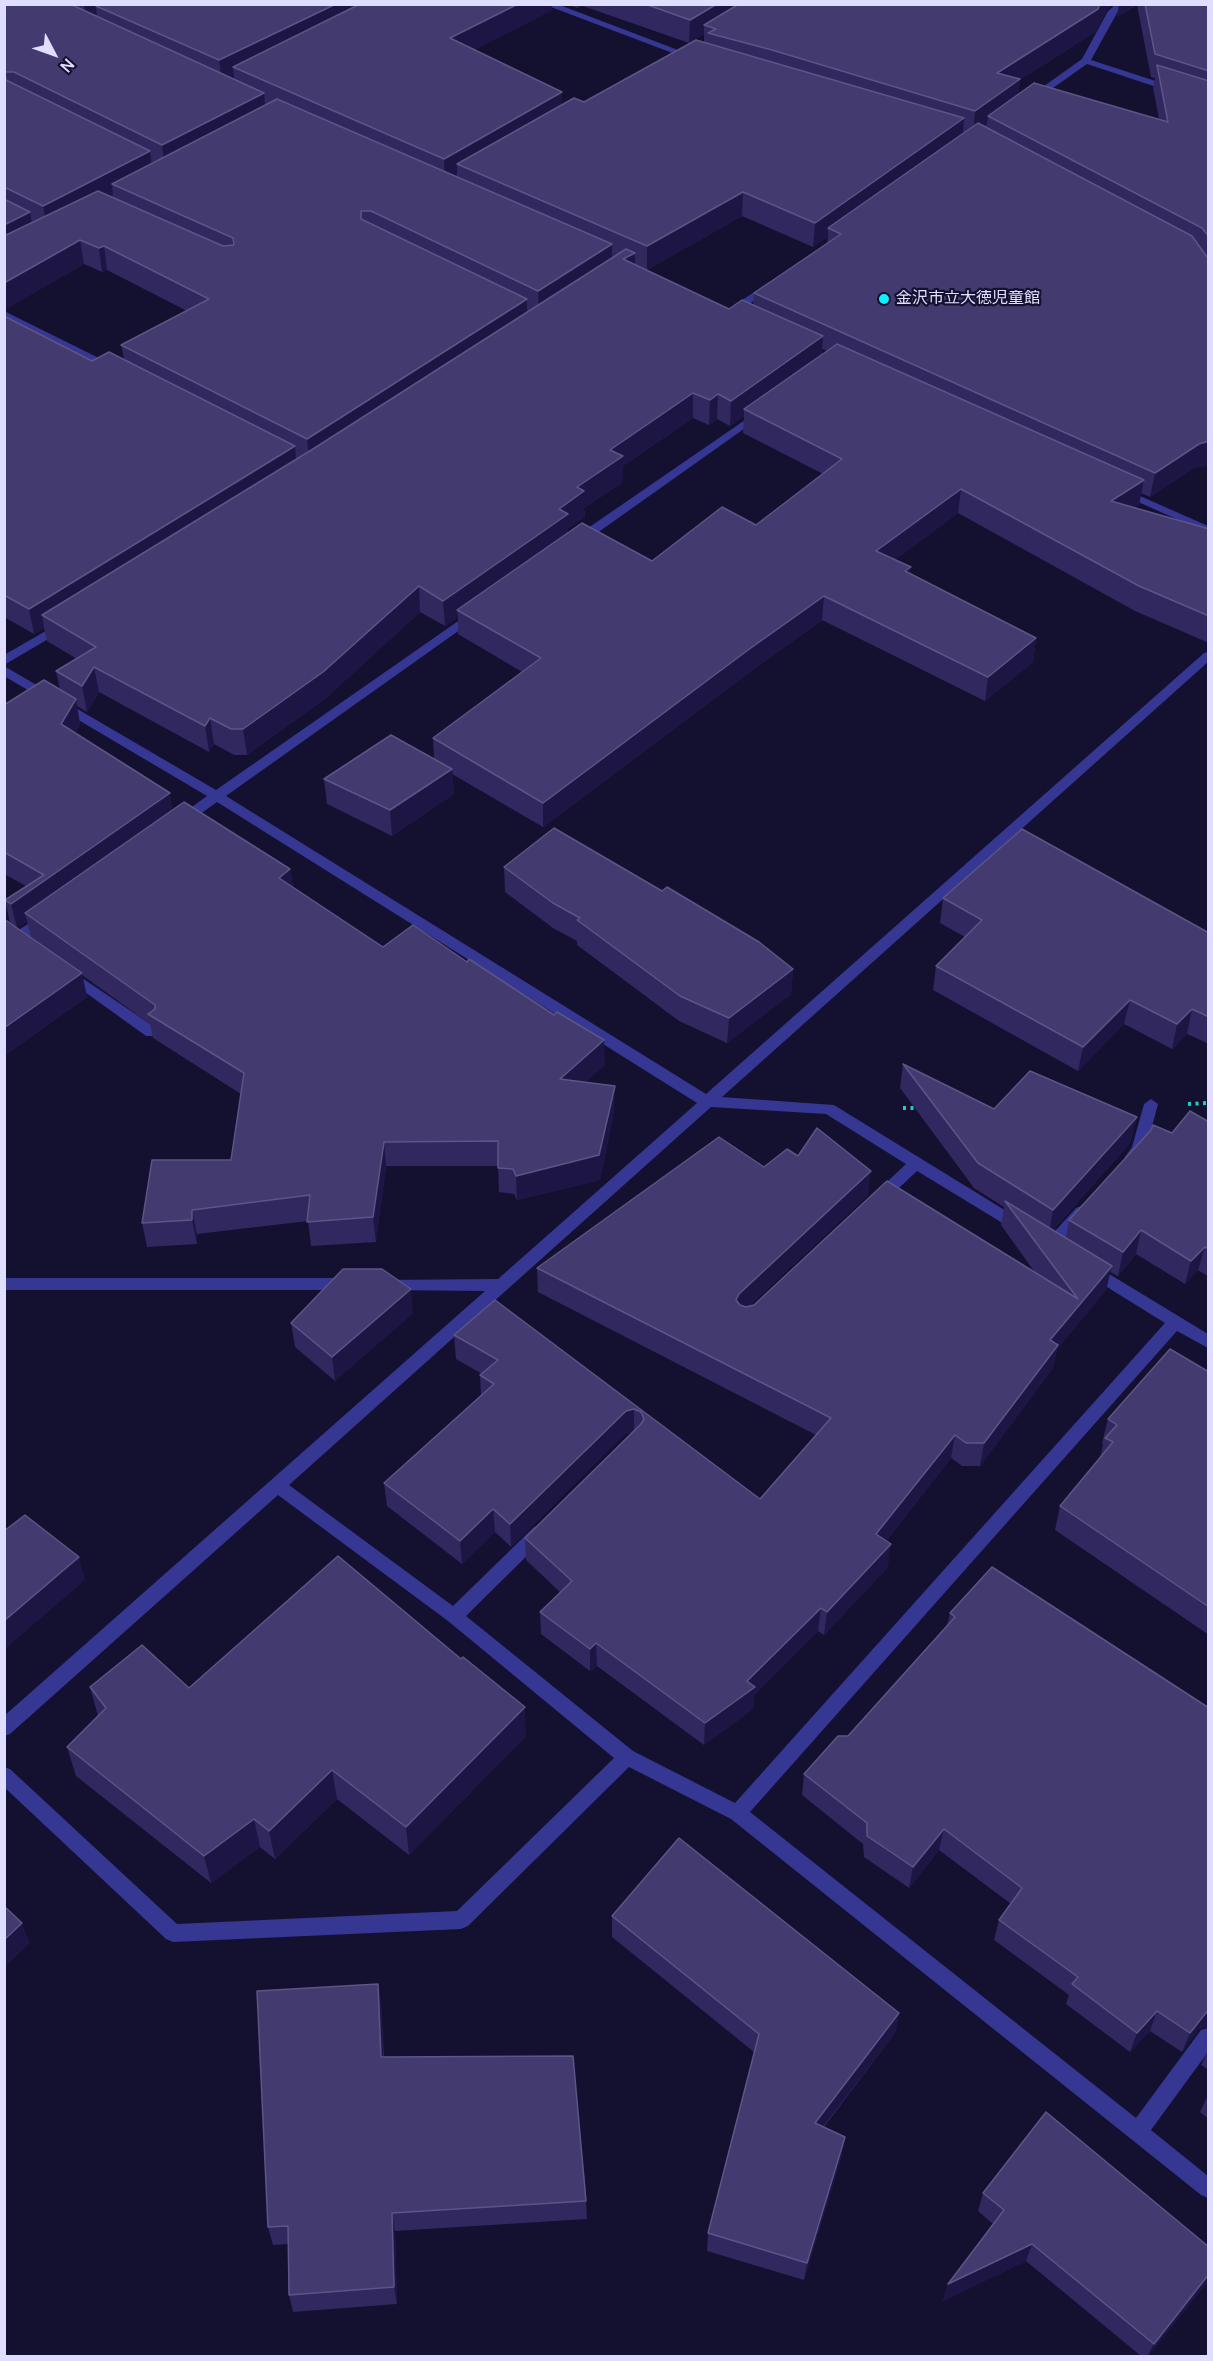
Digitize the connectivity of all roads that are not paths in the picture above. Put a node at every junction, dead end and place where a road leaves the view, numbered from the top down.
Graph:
1 (547, 4) edge
2 (1122, 4) edge
3 (690, 49) edge
4 (680, 54) junction
5 (670, 60) edge
6 (702, 60) edge
7 (1086, 61) junction
8 (1209, 101) edge
9 (1020, 107) edge
10 (779, 279) edge
11 (730, 313) edge
12 (4, 314) edge
13 (120, 374) edge
14 (776, 401) edge
15 (1112, 486) edge
16 (1209, 530) edge
17 (564, 551) edge
18 (486, 605) edge
19 (74, 618) edge
20 (1209, 656) edge
21 (4, 661) edge
22 (4, 670) edge
23 (216, 796) junction
24 (169, 830) edge
25 (55, 911) edge
26 (4, 929) edge
27 (56, 964) edge
28 (151, 1032) edge
29 (705, 1101) junction
30 (1151, 1104) road end
31 (916, 1163) junction
32 (1123, 1167) edge
33 (1091, 1202) edge
34 (865, 1211) edge
35 (1079, 1263) edge
36 (4, 1284) edge
37 (504, 1285) junction
38 (1176, 1322) junction
39 (1209, 1342) edge
40 (278, 1486) junction
41 (556, 1516) edge
42 (454, 1616) junction
43 (4, 1728) edge
44 (627, 1757) junction
45 (4, 1775) edge
46 (737, 1813) junction
47 (1209, 2037) edge
48 (1138, 2132) junction
49 (1209, 2188) edge

1 - 4 street
2 - 7 street
3 - 4 street
4 - 5 street
4 - 6 street
7 - 8 street
7 - 9 street
10 - 11 street
12 - 13 street
14 - 17 street
15 - 16 street
18 - 23 street
19 - 21 street
20 - 29 street
22 - 23 street
23 - 24 street
23 - 29 street
25 - 26 street
27 - 28 street
29 - 31 street
29 - 37 street
30 - 32 street
31 - 33 street
31 - 34 street
35 - 38 street
36 - 37 street
37 - 40 street
38 - 39 street
38 - 46 street
40 - 42 street
40 - 43 street
41 - 42 street
42 - 44 street
44 - 45 street
44 - 46 street
46 - 48 street
47 - 48 street
48 - 49 street

